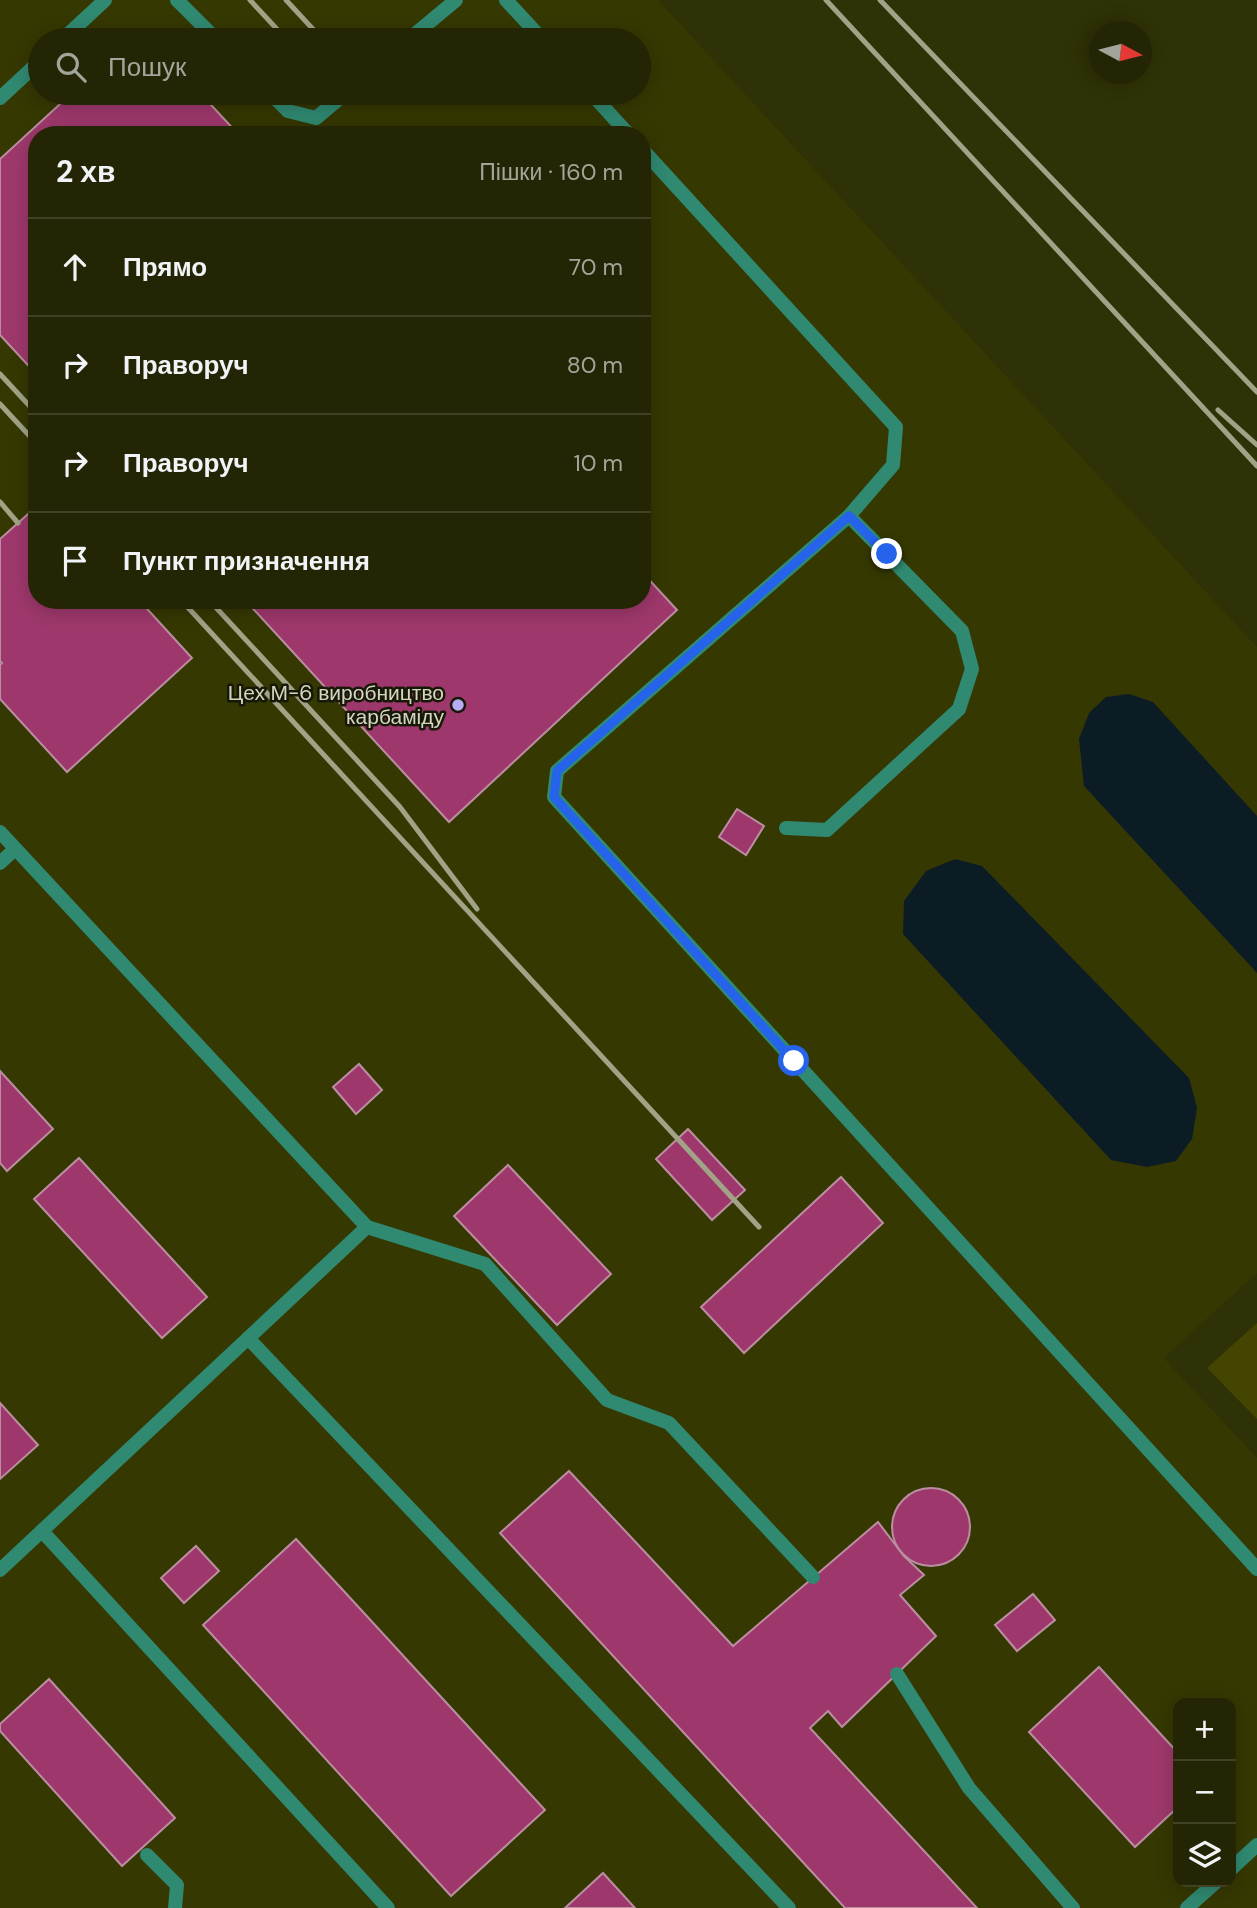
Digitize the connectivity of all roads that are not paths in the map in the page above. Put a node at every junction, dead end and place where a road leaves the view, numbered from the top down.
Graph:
1 (105, 0) edge
2 (177, 0) edge
3 (456, 0) edge
4 (506, 0) edge
5 (75, 28) edge
6 (206, 28) edge
7 (422, 28) edge
8 (532, 28) edge
9 (28, 72) edge
10 (0, 98) edge
11 (282, 105) edge
12 (332, 105) edge
13 (602, 105) edge
14 (621, 126) edge
15 (651, 159) edge
16 (849, 516) junction
17 (786, 828) dead end
18 (0, 832) edge
19 (15, 849) junction
20 (0, 863) edge
21 (367, 1227) junction
22 (248, 1338) junction
23 (42, 1531) junction
24 (1257, 1569) edge
25 (0, 1570) edge
26 (813, 1577) dead end
27 (897, 1674) dead end
28 (1257, 1845) edge
29 (147, 1854) dead end
30 (1236, 1864) edge
31 (1210, 1887) edge
32 (175, 1908) edge
33 (388, 1908) edge
34 (789, 1908) edge
35 (1073, 1908) edge
36 (1187, 1908) edge

1 - 5 lane
2 - 6 lane
3 - 7 lane
4 - 8 lane
9 - 10 lane
11 - 12 lane
13 - 14 lane
15 - 16 lane
16 - 17 lane
16 - 24 lane
18 - 19 lane
19 - 20 lane
19 - 21 lane
21 - 22 lane
21 - 26 lane
22 - 23 lane
22 - 34 lane
23 - 25 lane
23 - 33 lane
27 - 35 lane
28 - 30 lane
29 - 32 lane
31 - 36 lane

